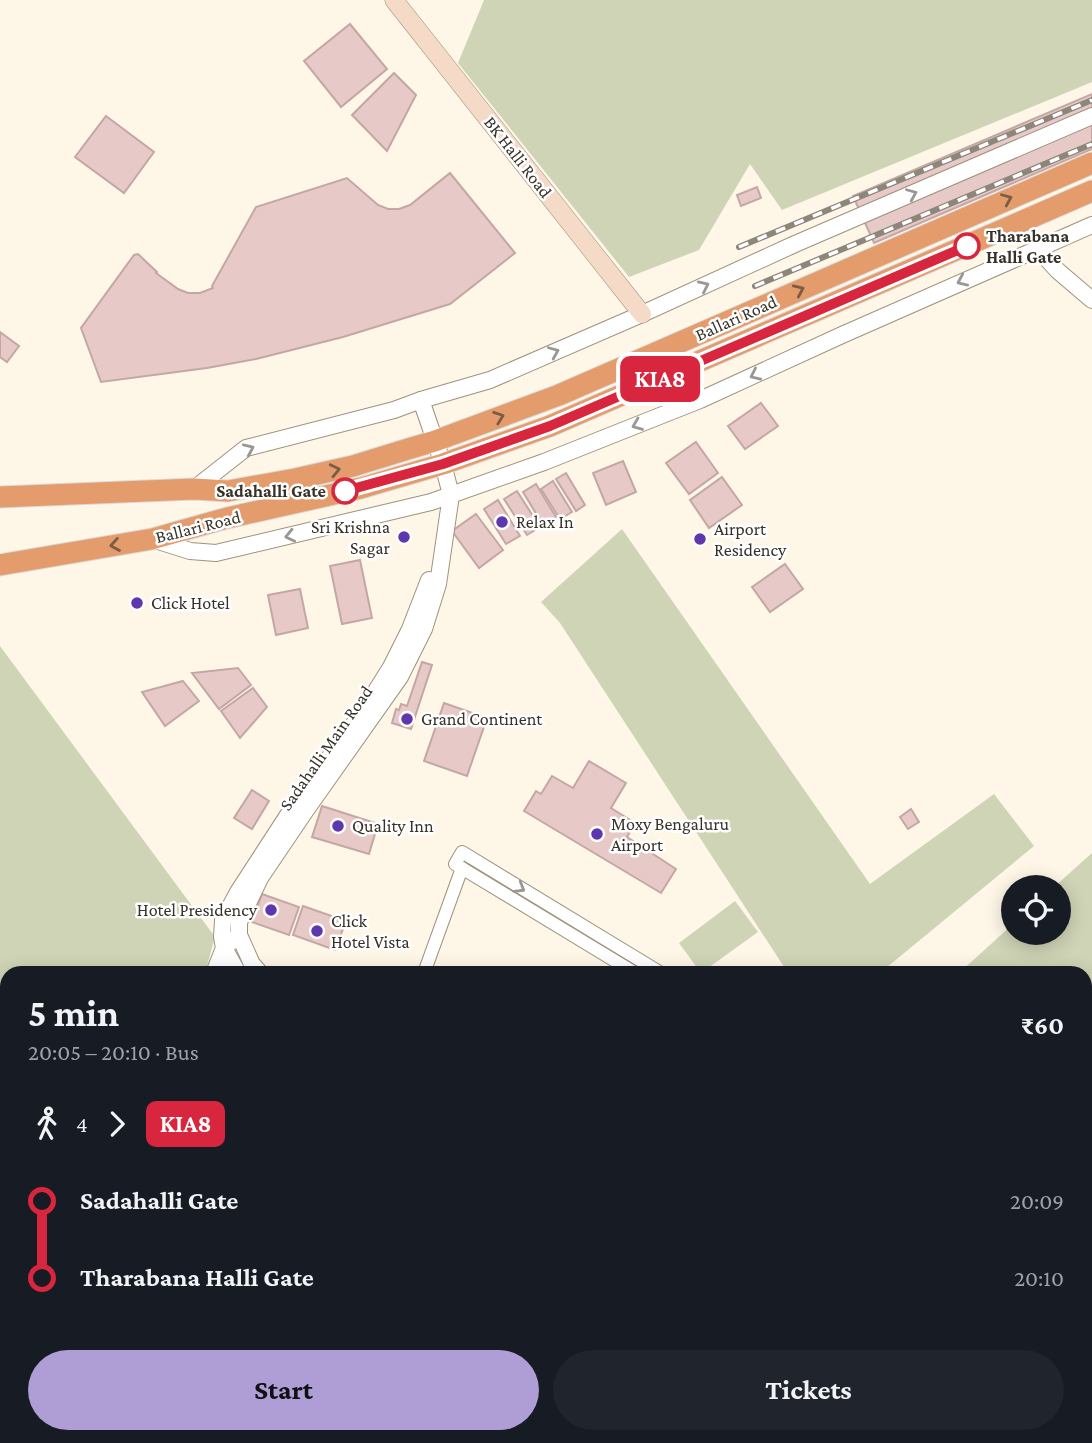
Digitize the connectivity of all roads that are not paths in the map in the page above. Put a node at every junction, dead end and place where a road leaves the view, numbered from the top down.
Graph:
1 (394, 0) edge
2 (1092, 116) edge
3 (1092, 163) edge
4 (1092, 191) edge
5 (1092, 225) edge
6 (1037, 248) junction
7 (1092, 300) edge
8 (642, 314) junction
9 (421, 400) junction
10 (435, 441) junction
11 (443, 464) junction
12 (194, 489) junction
13 (451, 495) junction
14 (0, 497) edge
15 (152, 539) junction
16 (0, 565) edge
17 (289, 825) junction
18 (460, 861) junction
19 (239, 935) junction
20 (224, 948) junction
21 (217, 966) edge
22 (234, 966) edge
23 (254, 966) edge
24 (426, 966) edge
25 (624, 966) edge
26 (648, 966) edge

1 - 8 main road, BK Halli Road
8 -> 2 street
10 -> 3 highway, Ballari Road
4 - 11 highway, Ballari Road
5 - 6 street
6 - 7 street
6 -> 13 street
9 -> 8 street
9 - 10 street
12 -> 9 street
10 - 11 street
12 -> 10 highway, Ballari Road
11 - 13 street
11 - 15 highway, Ballari Road
12 - 14 highway, Ballari Road
13 -> 15 street
13 - 17 street, Sadahalli Main Road
15 -> 16 highway, Ballari Road
17 - 19 street, Sadahalli Main Road
17 - 20 street, Sadahalli Main Road
18 - 24 street
18 - 25 street
18 -> 26 street
19 - 20 street, Sadahalli Main Road
19 - 23 street
20 - 21 street, Sadahalli Main Road
20 - 22 street

